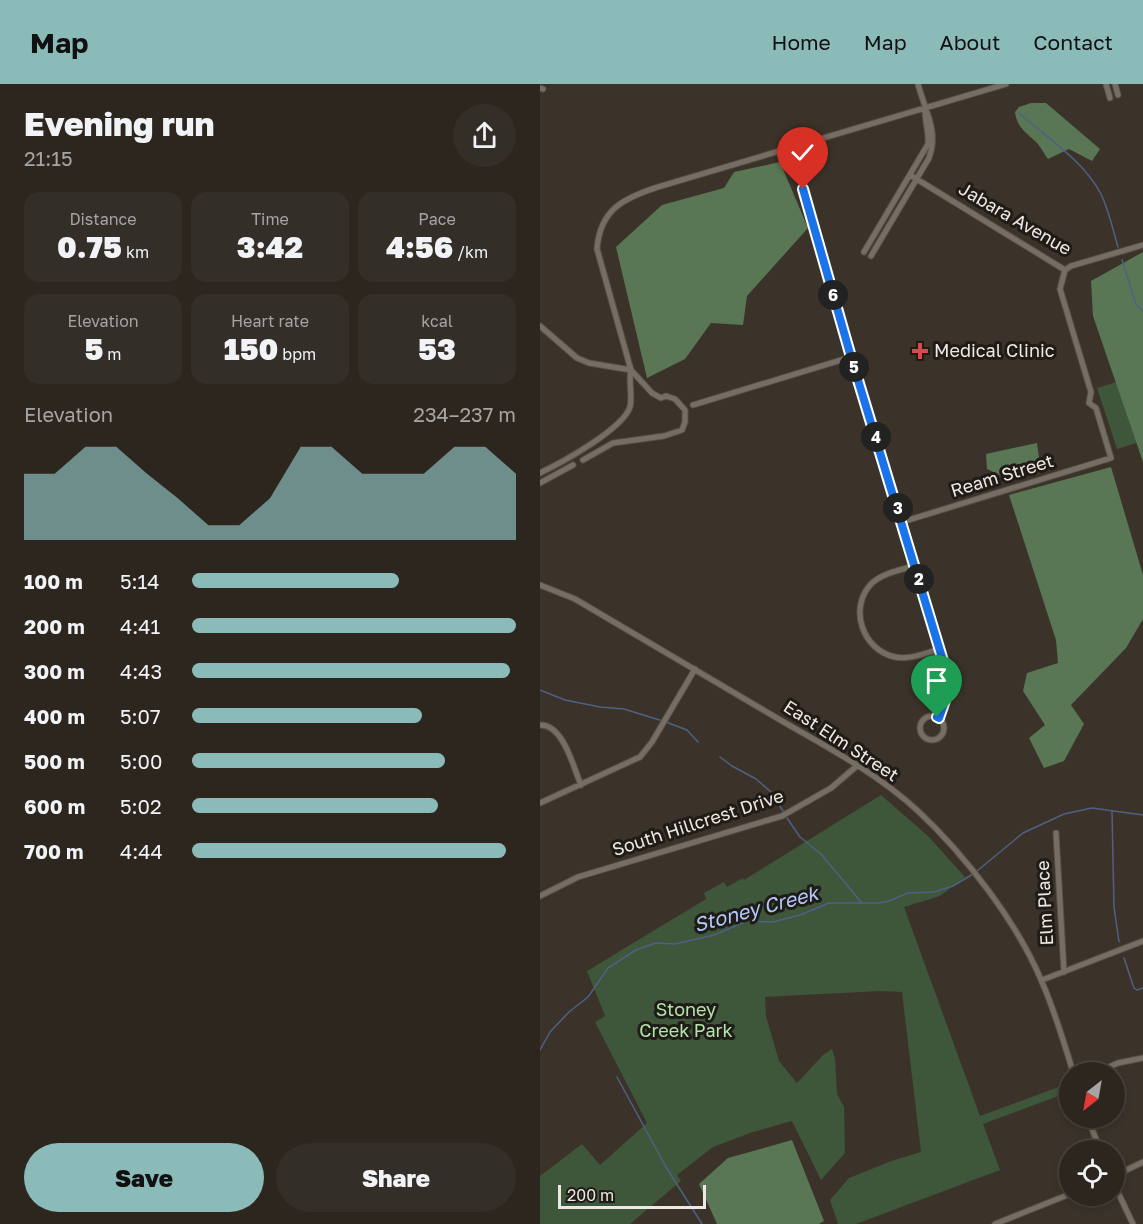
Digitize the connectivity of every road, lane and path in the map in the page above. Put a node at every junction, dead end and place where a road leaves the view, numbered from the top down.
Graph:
1 (918, 84) edge
2 (1006, 84) edge
3 (1106, 84) edge
4 (1115, 84) edge
5 (1118, 95) dead end
6 (1110, 98) dead end
7 (925, 108) junction
8 (792, 149) junction
9 (910, 175) junction
10 (917, 179) junction
11 (1143, 245) edge
12 (864, 252) dead end
13 (871, 256) dead end
14 (1065, 270) junction
15 (540, 326) edge
16 (851, 357) junction
17 (631, 370) junction
18 (693, 405) dead end
19 (583, 460) dead end
20 (573, 465) dead end
21 (540, 473) edge
22 (540, 483) edge
23 (902, 522) junction
24 (914, 566) junction
25 (540, 585) edge
26 (940, 649) junction
27 (695, 669) junction
28 (939, 718) junction
29 (540, 725) edge
30 (858, 765) junction
31 (581, 785) junction
32 (540, 803) edge
33 (1056, 833) dead end
34 (540, 896) edge
35 (1143, 941) edge
36 (1064, 972) junction
37 (1042, 980) junction
38 (1143, 1058) edge
39 (1070, 1062) edge
40 (1123, 1062) edge
41 (1143, 1162) edge
42 (1125, 1171) edge
43 (1059, 1199) edge
44 (1124, 1206) edge
45 (1011, 1221) edge
46 (995, 1224) edge
47 (1133, 1224) edge

1 - 7 street
2 - 7 street
3 - 6 street
4 - 5 street
7 - 8 street
7 - 9 street
7 - 10 street
8 - 16 street
8 - 17 street
9 - 10 street, Jabara Avenue
9 - 12 street
10 - 13 street
10 - 14 street, Jabara Avenue
11 - 14 street, Jabara Avenue
14 - 23 street, Ream Street
15 - 17 street
16 - 18 street
16 - 23 street
17 - 19 street
17 - 21 street
20 - 22 street
23 - 24 street
24 - 26 street
24 - 26 street
25 - 27 street, East Elm Street
26 - 28 street
27 - 30 street, East Elm Street
27 - 31 street
28 - 28 street
29 - 31 street
30 - 34 street, South Hillcrest Drive
30 - 37 street, East Elm Street
31 - 32 street
33 - 36 street, Elm Place
35 - 36 street
36 - 37 street
37 - 39 street, East Elm Street
38 - 40 street
41 - 42 street
43 - 45 street
44 - 47 street
45 - 46 street

